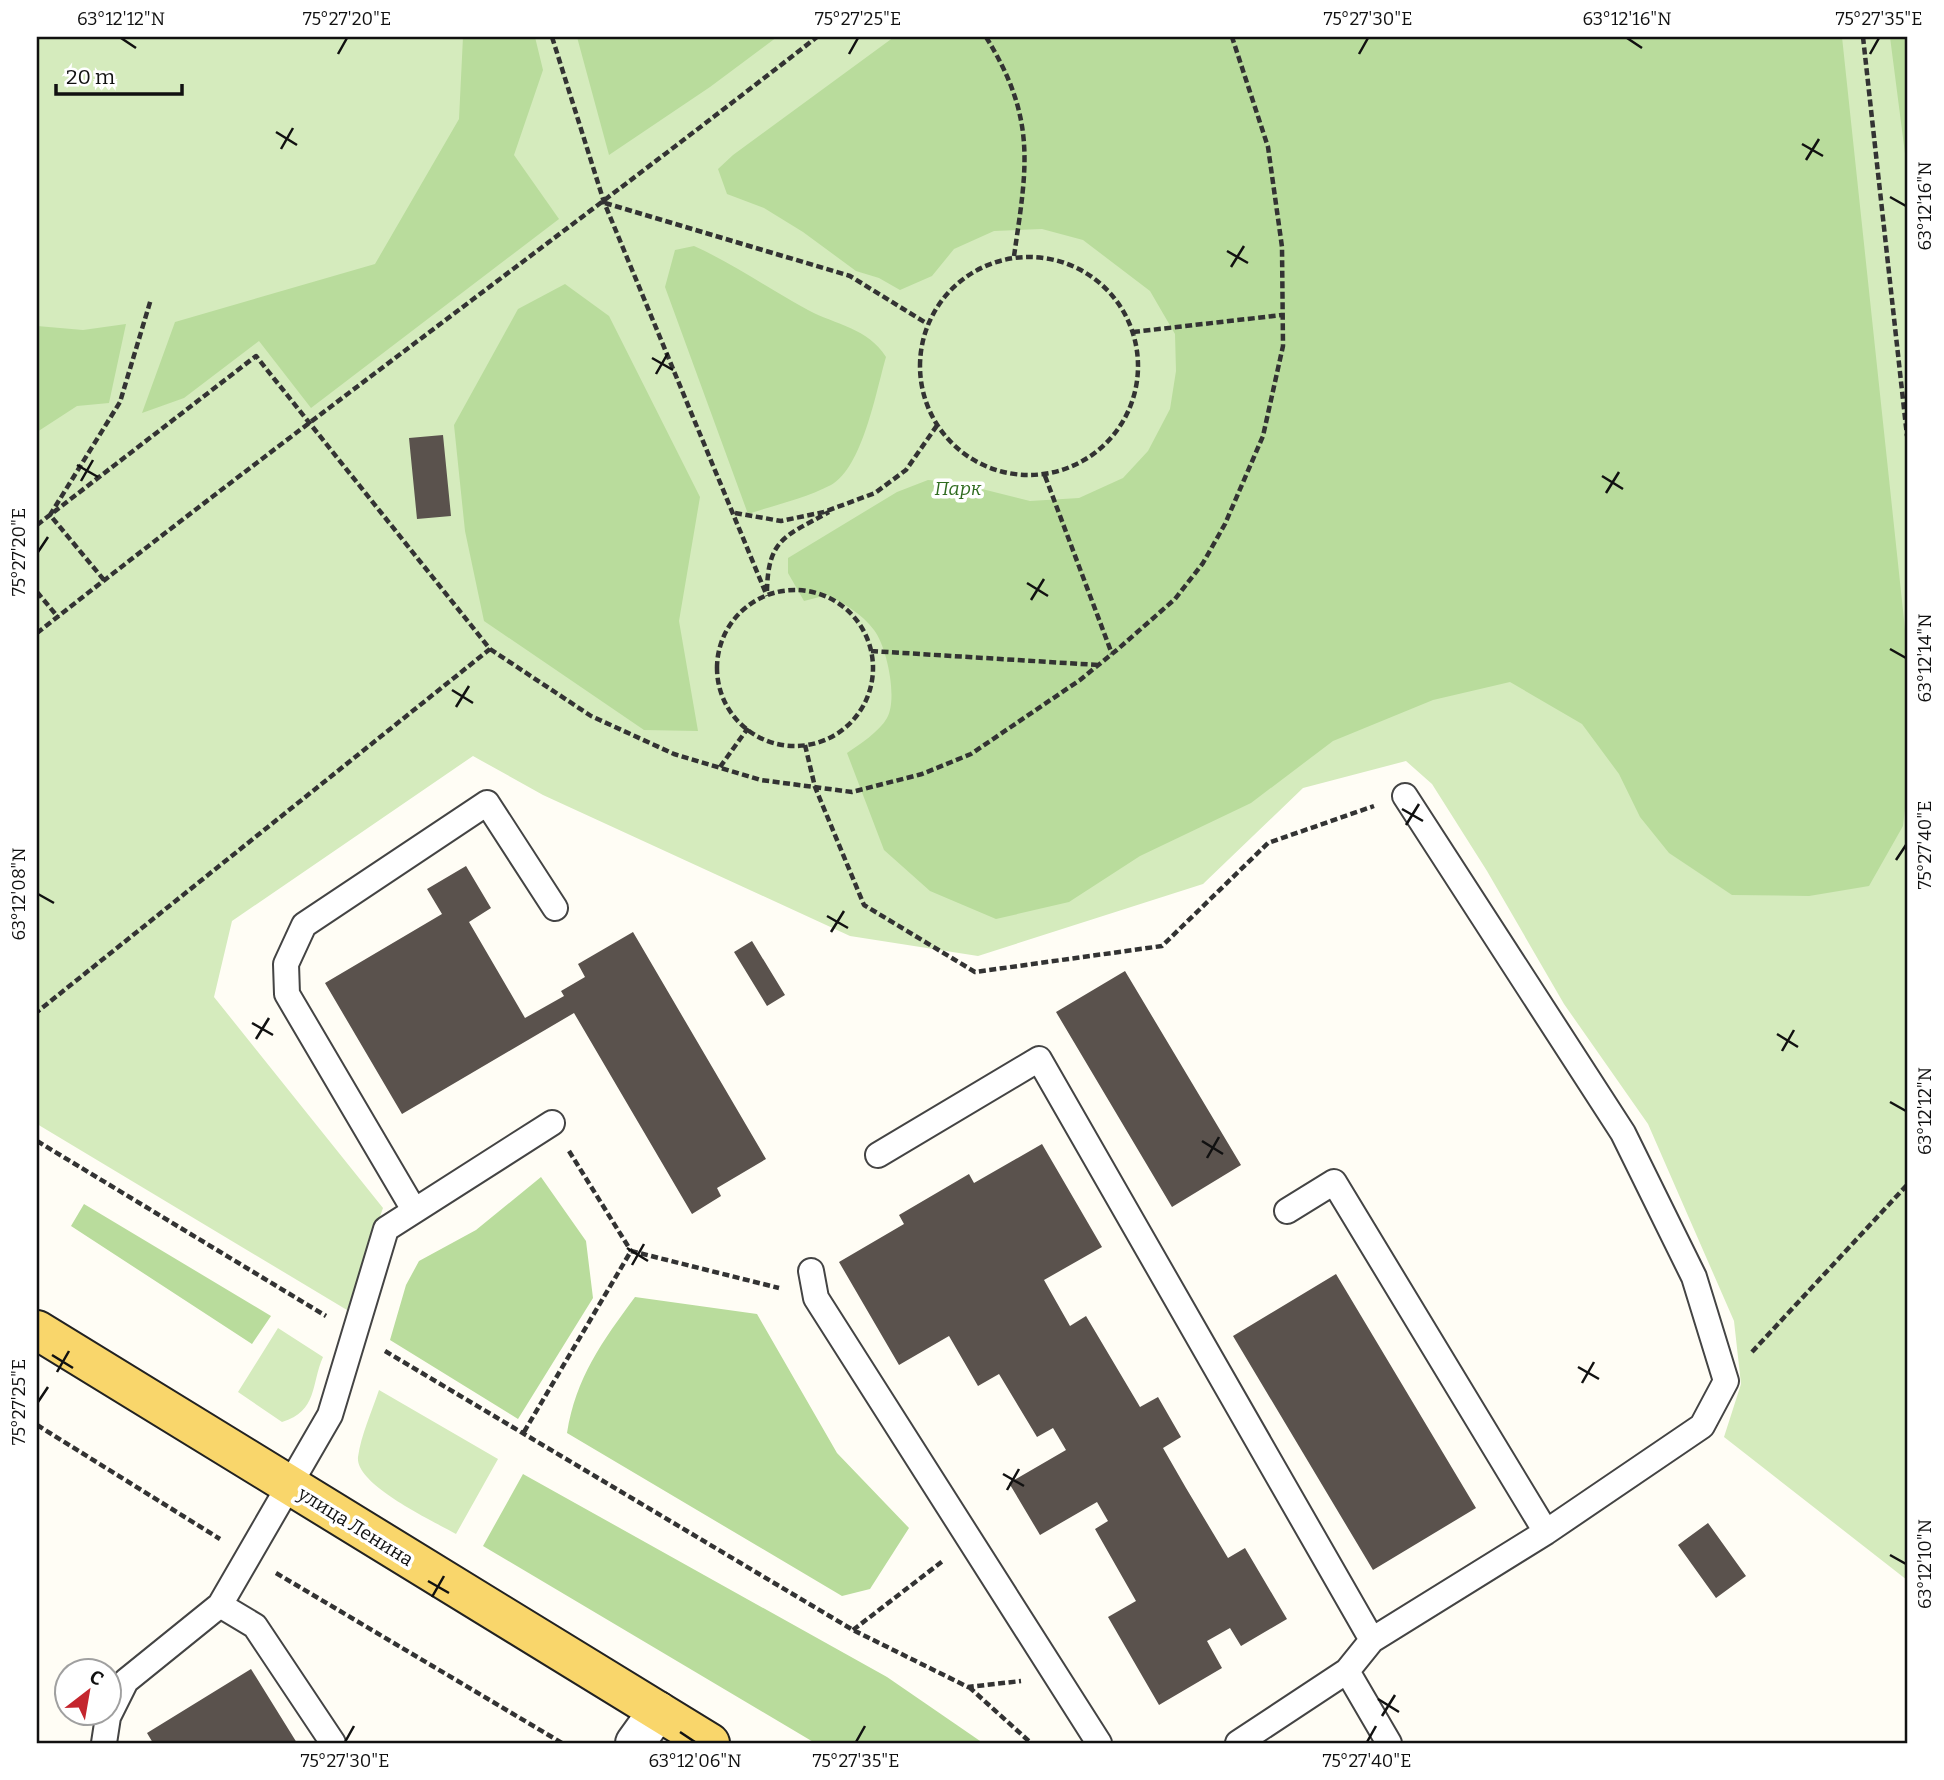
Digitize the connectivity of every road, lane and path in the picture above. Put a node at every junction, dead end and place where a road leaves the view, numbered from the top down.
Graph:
1 (552, 37) edge
2 (817, 37) edge
3 (986, 37) edge
4 (1232, 37) edge
5 (1863, 37) edge
6 (604, 202) junction
7 (1014, 256) junction
8 (152, 299) dead end
9 (1282, 315) junction
10 (926, 323) junction
11 (1133, 332) junction
12 (307, 422) junction
13 (938, 424) junction
14 (1907, 436) edge
15 (1045, 476) junction
16 (840, 506) junction
17 (734, 513) junction
18 (50, 514) junction
19 (37, 525) edge
20 (104, 580) junction
21 (37, 592) edge
22 (767, 596) junction
23 (58, 617) junction
24 (37, 634) edge
25 (490, 649) junction
26 (872, 651) junction
27 (1112, 654) junction
28 (1099, 665) junction
29 (748, 728) junction
30 (805, 745) junction
31 (719, 768) junction
32 (815, 787) junction
33 (1405, 796) joint
34 (555, 908) dead end
35 (37, 1012) edge
36 (552, 1123) joint
37 (37, 1141) edge
38 (878, 1155) dead end
39 (1907, 1185) edge
40 (414, 1210) junction
41 (1287, 1211) dead end
42 (632, 1251) junction
43 (811, 1271) dead end
44 (816, 1298) junction
45 (37, 1330) edge
46 (356, 1334) junction
47 (1726, 1381) junction
48 (37, 1425) edge
49 (524, 1432) junction
50 (291, 1486) junction
51 (1546, 1532) junction
52 (969, 1540) junction
53 (249, 1557) junction
54 (220, 1605) junction
55 (853, 1630) junction
56 (1372, 1640) junction
57 (1347, 1671) junction
58 (1057, 1677) junction
59 (968, 1687) junction
60 (658, 1711) junction
61 (104, 1743) edge
62 (333, 1743) edge
63 (562, 1743) edge
64 (635, 1743) edge
65 (710, 1743) edge
66 (1031, 1743) edge
67 (1099, 1743) edge
68 (1238, 1743) edge
69 (1390, 1743) edge

1 - 6 path
2 - 6 path
3 - 7 path
4 - 9 path
5 - 14 path
6 - 10 path
6 - 12 path
6 - 17 path
7 - 10 path
7 - 11 path
8 - 18 path
9 - 11 path
9 - 27 path
10 - 13 path
11 - 15 path
12 - 18 path
12 - 20 path
12 - 25 path
13 - 15 path
13 - 16 path
15 - 27 path
16 - 17 path
16 - 22 path
17 - 22 path
18 - 19 path
18 - 20 path
20 - 23 path
21 - 23 path
22 - 26 path
22 - 29 path
23 - 24 path
25 - 31 path
25 - 35 path
26 - 28 path
26 - 30 path
27 - 28 path
28 - 32 path
29 - 30 path
29 - 31 path
30 - 32 path
31 - 32 path
32 - 33 path
33 - 47 lane
34 - 40 lane
36 - 40 lane
36 - 42 path
37 - 46 path
38 - 56 lane
39 - 47 path
40 - 46 lane
41 - 51 lane
42 - 44 path
42 - 49 path
43 - 44 lane
44 - 52 lane
45 - 50 main road, улица Ленина
46 - 49 path
46 - 50 lane
47 - 51 lane
48 - 53 path
49 - 55 path
50 - 53 lane
50 - 60 main road, улица Ленина
51 - 56 lane
52 - 55 path
52 - 58 lane
53 - 54 lane
53 - 63 path
54 - 61 lane
54 - 62 lane
55 - 59 path
56 - 57 lane
57 - 68 lane
57 - 69 lane
58 - 59 path
58 - 67 lane
59 - 66 path
60 - 64 street
60 - 65 main road, улица Ленина

